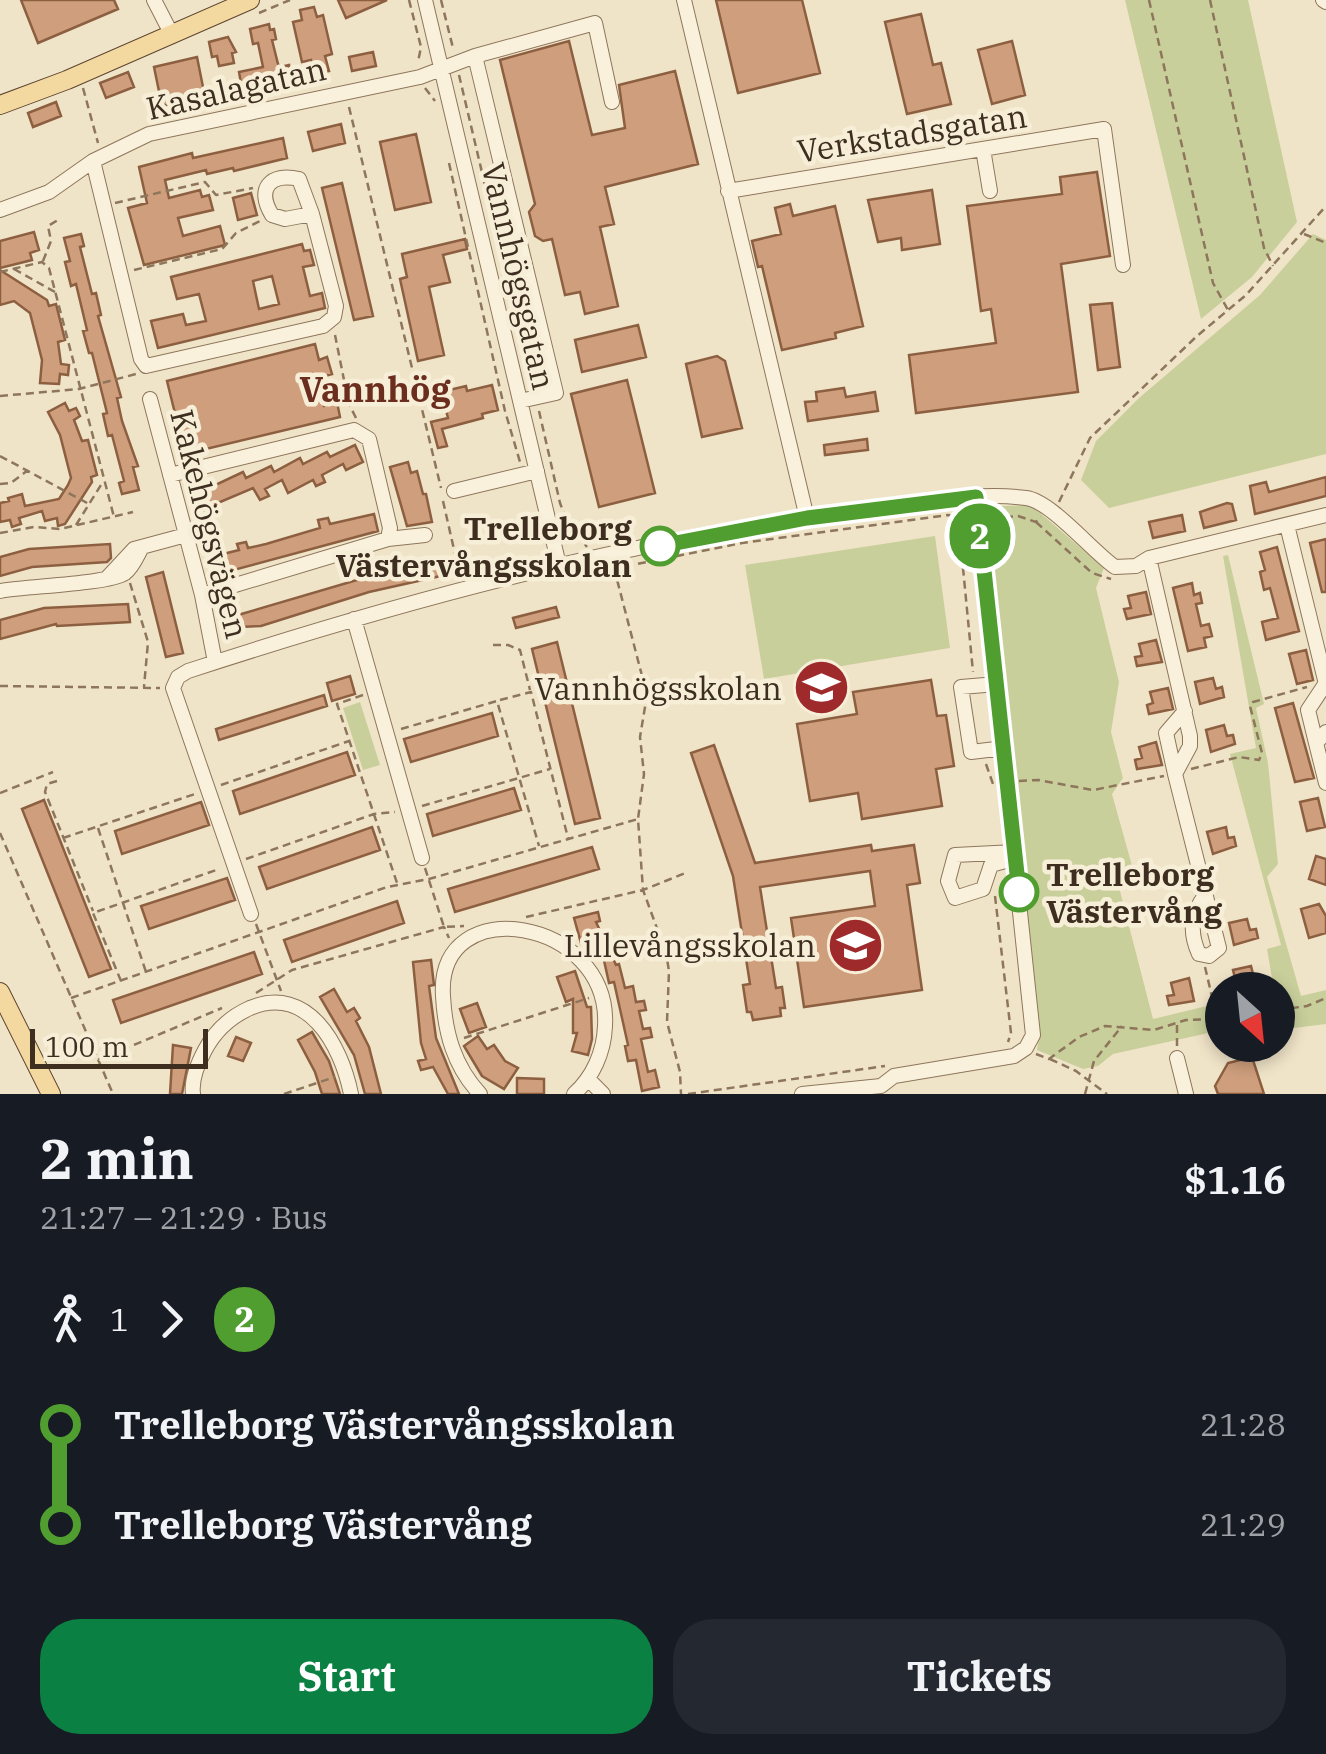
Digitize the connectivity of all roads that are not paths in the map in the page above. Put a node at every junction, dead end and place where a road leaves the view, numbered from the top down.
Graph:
1 (154, 0) edge
2 (250, 0) edge
3 (425, 0) edge
4 (684, 0) edge
5 (172, 35) junction
6 (475, 56) junction
7 (441, 70) junction
8 (612, 102) dead end
9 (4, 105) edge
10 (983, 149) junction
11 (98, 159) junction
12 (728, 191) junction
13 (990, 191) dead end
14 (0, 210) edge
15 (312, 214) junction
16 (1123, 265) dead end
17 (150, 399) dead end
18 (528, 399) junction
19 (530, 472) junction
20 (170, 476) junction
21 (454, 491) dead end
22 (976, 497) junction
23 (1326, 515) edge
24 (807, 518) junction
25 (1287, 525) junction
26 (186, 535) junction
27 (426, 535) dead end
28 (388, 539) junction
29 (142, 547) junction
30 (1149, 558) junction
31 (559, 565) junction
32 (107, 578) junction
33 (0, 591) edge
34 (202, 595) junction
35 (354, 619) junction
36 (215, 662) junction
37 (1326, 683) edge
38 (996, 684) junction
39 (1185, 710) junction
40 (1321, 738) edge
41 (1004, 748) junction
42 (1175, 774) junction
43 (1326, 783) edge
44 (422, 858) road end
45 (1016, 858) junction
46 (1205, 895) junction
47 (252, 914) road end
48 (0, 996) edge
49 (1177, 1058) road end
50 (589, 1080) junction
51 (886, 1090) edge
52 (40, 1094) edge
53 (52, 1094) edge
54 (193, 1094) edge
55 (352, 1094) edge
56 (480, 1094) edge
57 (574, 1094) edge
58 (603, 1094) edge
59 (802, 1094) edge
60 (1186, 1094) edge

1 - 5 street
2 - 5 main road
3 - 7 street, Vannhögsgatan
4 - 12 street
5 - 9 main road
6 - 7 street, Kasalagatan
6 - 8 street, Kasalagatan
6 - 18 street
7 - 11 street, Kasalagatan
7 - 18 street, Vannhögsgatan
10 - 12 street, Verkstadsgatan
10 - 13 street
10 - 16 street, Verkstadsgatan
11 - 14 street, Kasalagatan
11 - 15 street
12 - 24 street
15 - 15 street
17 - 20 street, Kakehögsvägen
18 - 19 street, Vannhögsgatan
19 - 21 street
19 - 31 street, Vannhögsgatan
20 - 26 street, Kakehögsvägen
20 - 28 street
22 - 24 street, Kakehögsvägen
22 - 30 street, Kakehögsvägen
22 - 38 street
23 - 25 street
24 - 31 street, Kakehögsvägen
25 - 30 street
25 - 37 street
26 - 29 street
26 - 34 street, Kakehögsvägen
27 - 28 street
28 - 34 street
29 - 32 street
29 - 32 street
30 - 39 street
31 - 35 street, Kakehögsvägen
32 - 33 street
34 - 36 street, Kakehögsvägen
35 - 36 street, Kakehögsvägen
35 - 44 street
36 - 47 street, Kakehögsvägen
37 - 40 street
38 - 41 street
38 - 41 street
39 - 42 street
39 - 42 street
40 - 43 street
41 - 45 street
42 - 46 street
45 - 45 street
45 - 51 street
46 - 46 street
48 - 52 main road
48 - 53 main road
49 - 60 street
50 - 56 street
50 - 57 street
50 - 58 street
51 - 59 street
54 - 55 street

